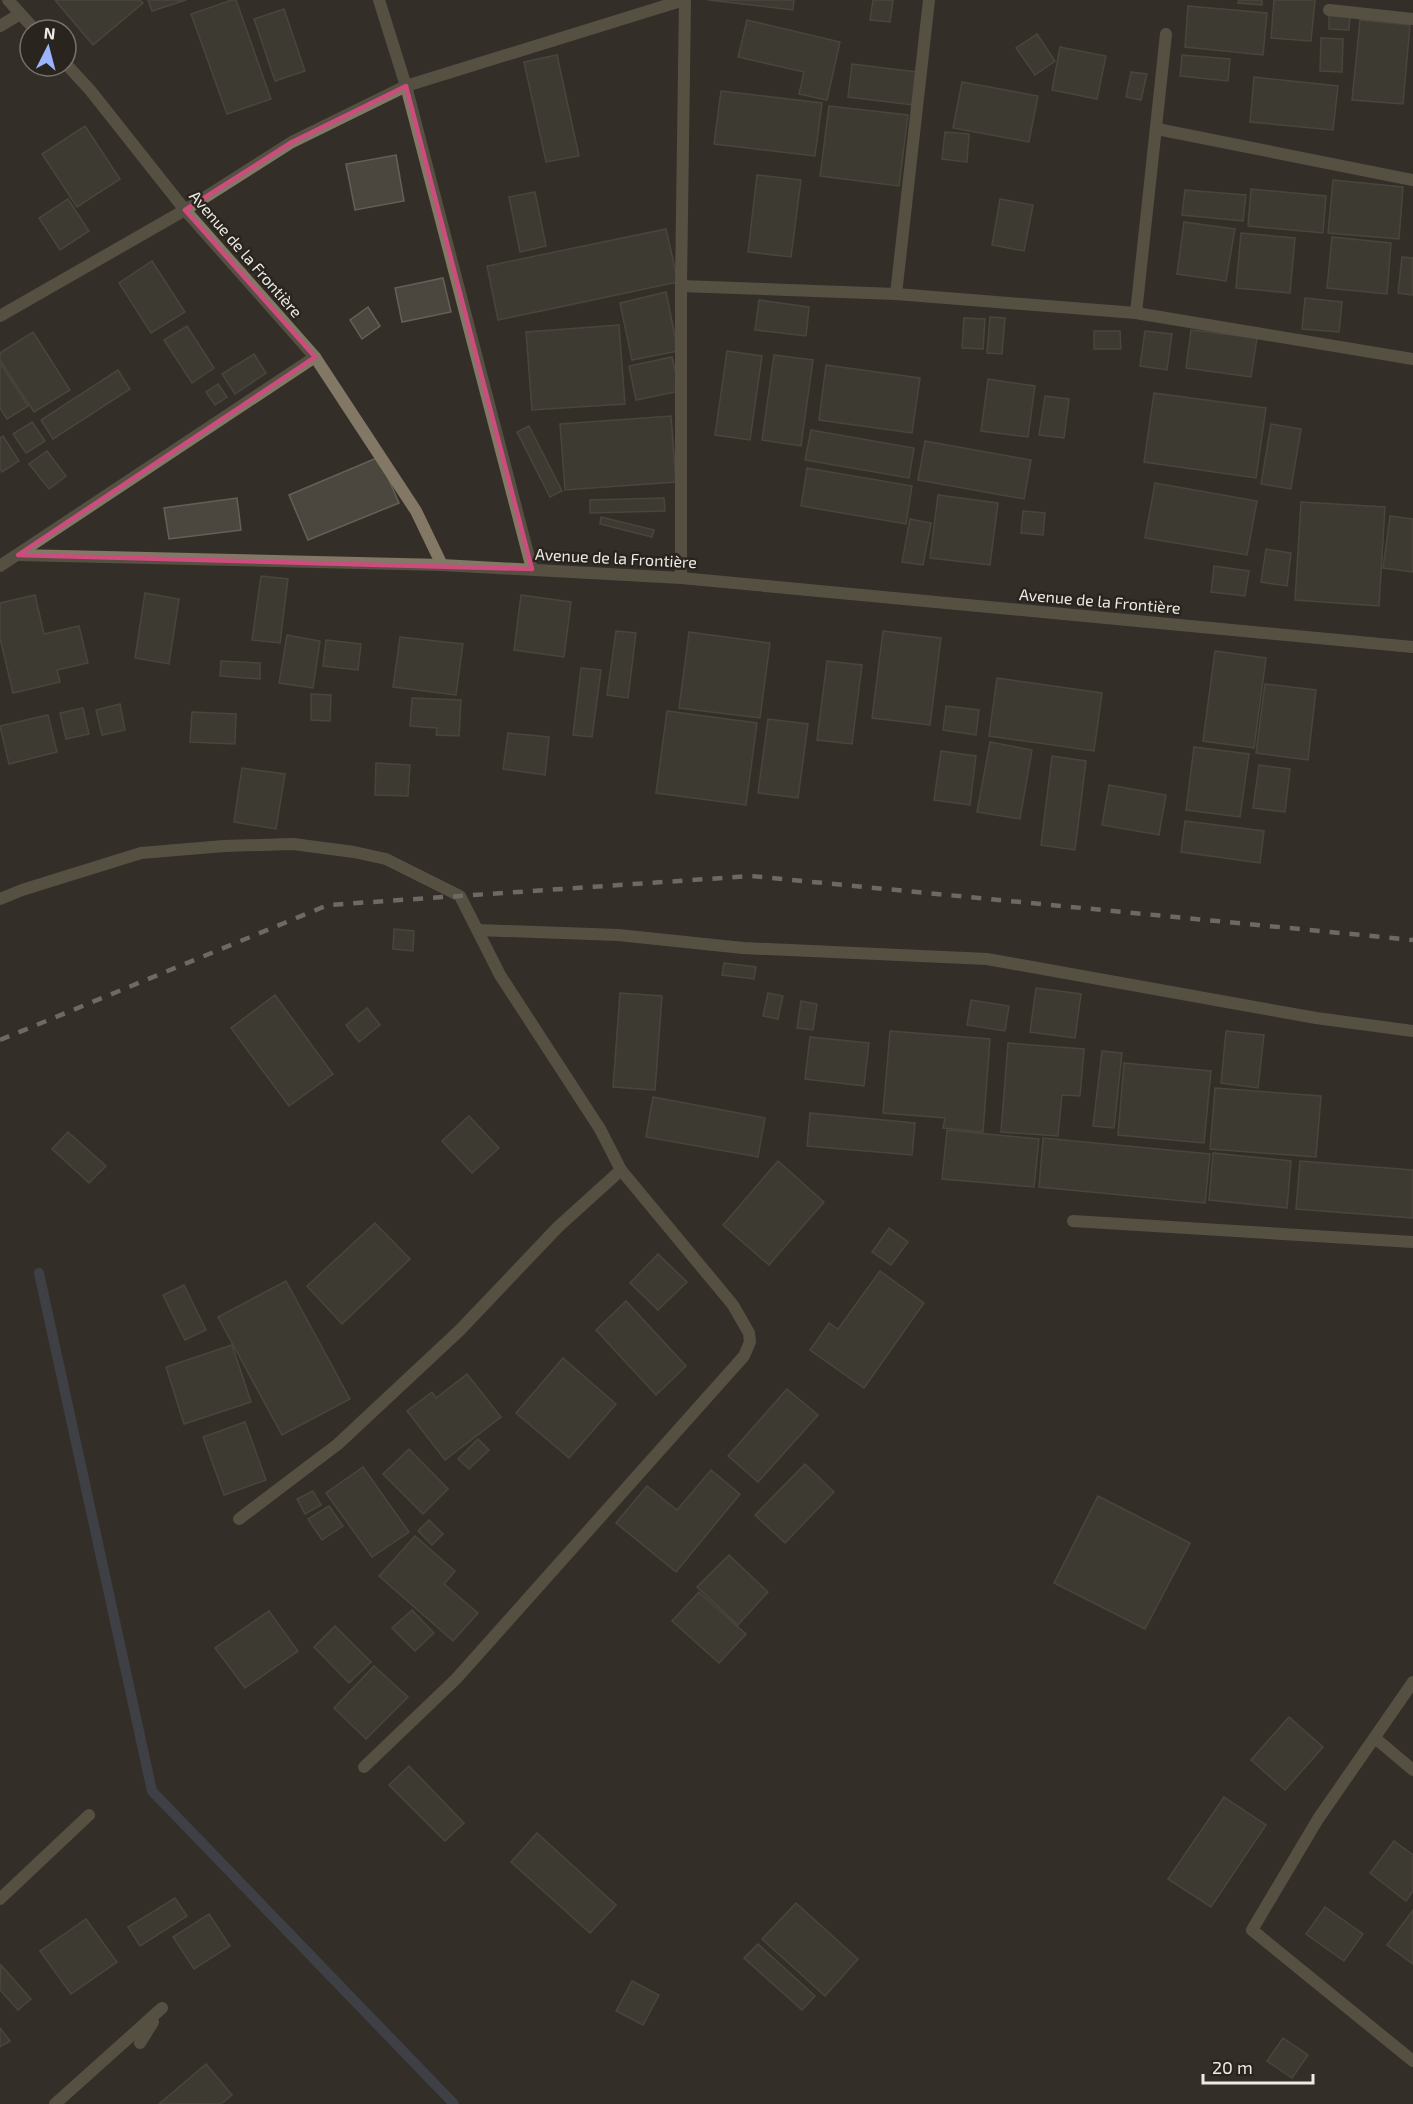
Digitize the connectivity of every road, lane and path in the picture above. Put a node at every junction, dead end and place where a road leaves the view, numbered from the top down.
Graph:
1 (8, 0) edge
2 (379, 0) edge
3 (685, 0) edge
4 (929, 0) edge
5 (1329, 10) dead end
6 (20, 14) junction
7 (24, 18) edge
8 (1413, 20) edge
9 (0, 26) edge
10 (1166, 34) dead end
11 (78, 77) edge
12 (406, 86) junction
13 (1157, 129) junction
14 (1413, 180) edge
15 (185, 210) junction
16 (681, 286) junction
17 (896, 294) junction
18 (1136, 313) junction
19 (0, 316) edge
20 (315, 357) junction
21 (1413, 359) edge
22 (18, 555) junction
23 (442, 565) junction
24 (0, 566) edge
25 (532, 569) junction
26 (681, 578) junction
27 (1413, 647) edge
28 (0, 899) edge
29 (478, 930) junction
30 (1413, 1030) edge
31 (621, 1170) junction
32 (1073, 1221) dead end
33 (1413, 1242) edge
34 (239, 1519) dead end
35 (1413, 1682) edge
36 (1375, 1738) junction
37 (364, 1767) dead end
38 (1413, 1770) edge
39 (89, 1815) dead end
40 (0, 1899) edge
41 (140, 2043) dead end
42 (1413, 2061) edge
43 (55, 2104) edge

1 - 6 street
2 - 12 street
3 - 12 street
3 - 16 street
4 - 17 street
5 - 8 street
6 - 7 street
6 - 9 street
10 - 13 street
11 - 15 street, Avenue de la Frontière
12 - 15 street
12 - 25 street
13 - 14 street
13 - 18 street
15 - 19 street
15 - 20 street, Avenue de la Frontière
16 - 17 street
16 - 26 street
17 - 18 street
18 - 21 street
20 - 22 street
20 - 23 street, Avenue de la Frontière
22 - 23 street
22 - 24 street
23 - 25 street, Avenue de la Frontière
25 - 26 street, Avenue de la Frontière
26 - 27 street, Avenue de la Frontière
28 - 29 street
29 - 30 street
29 - 31 street
31 - 34 street
31 - 37 street
32 - 33 street
35 - 36 street
36 - 38 street
36 - 42 street
39 - 40 street
41 - 43 street

